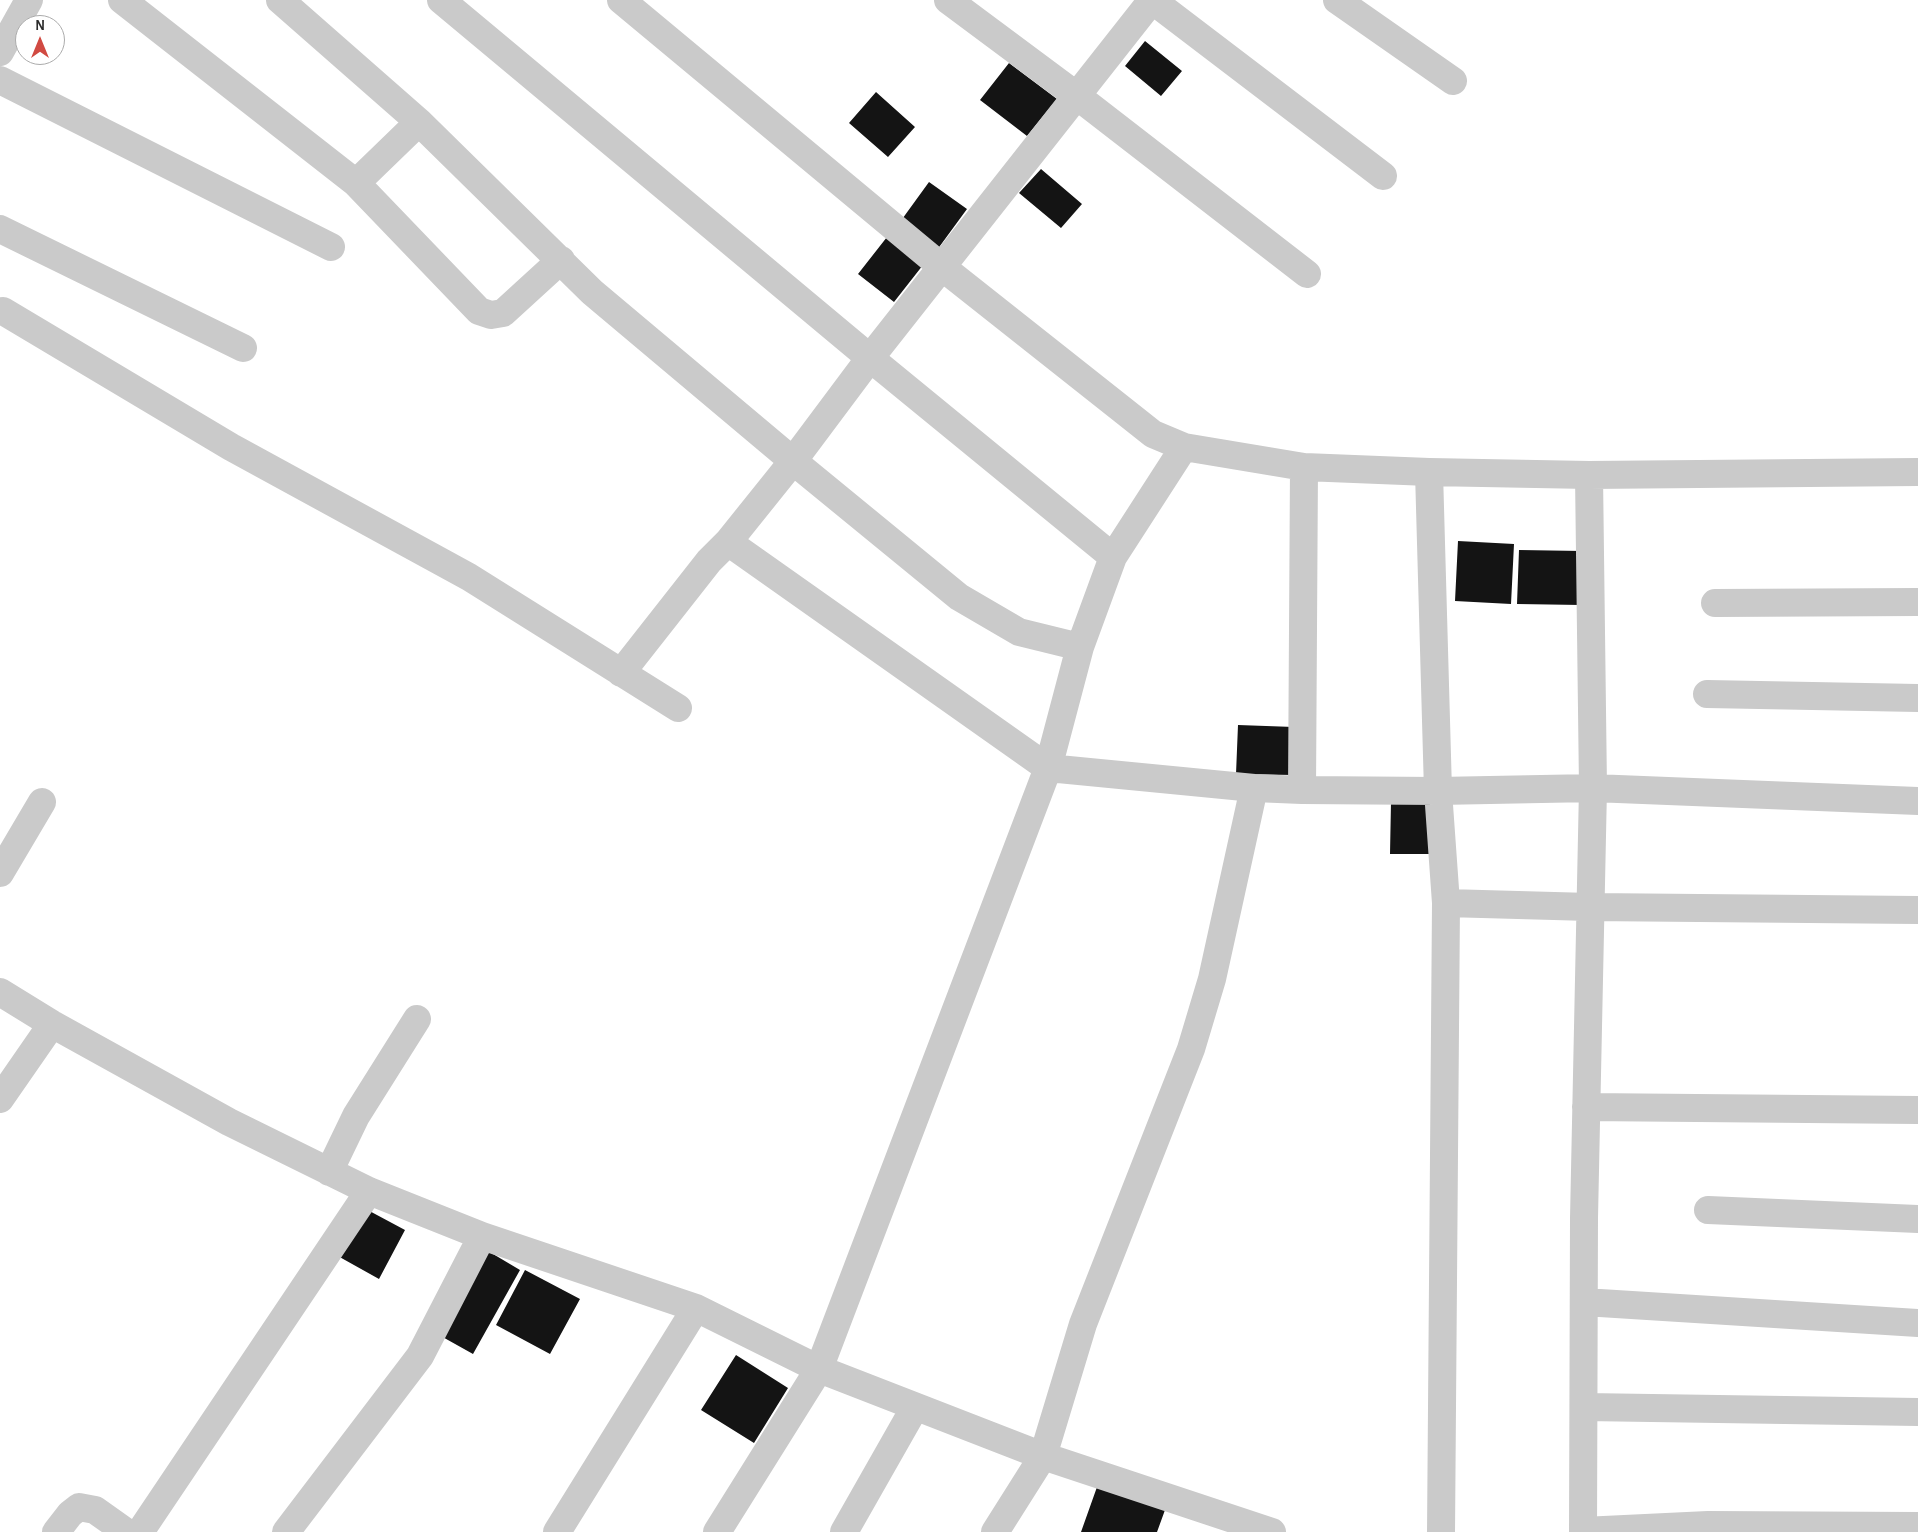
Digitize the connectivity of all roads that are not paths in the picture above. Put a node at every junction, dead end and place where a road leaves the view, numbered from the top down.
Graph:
1 (29, 0) edge
2 (122, 0) edge
3 (280, 0) edge
4 (441, 0) edge
5 (621, 0) edge
6 (948, 0) edge
7 (1152, 0) edge
8 (1337, 0) edge
9 (0, 52) edge
10 (0, 80) edge
11 (1453, 81) dead end
12 (1077, 96) junction
13 (419, 122) junction
14 (1383, 176) dead end
15 (356, 183) junction
16 (0, 229) edge
17 (331, 247) dead end
18 (560, 260) junction
19 (942, 266) junction
20 (1307, 274) dead end
21 (3, 311) dead end
22 (243, 348) dead end
23 (870, 358) junction
24 (1184, 447) junction
25 (793, 461) junction
26 (1304, 467) junction
27 (1429, 472) junction
28 (1918, 472) edge
29 (1589, 476) junction
30 (728, 542) junction
31 (1113, 557) junction
32 (1918, 602) edge
33 (1715, 603) dead end
34 (1080, 648) junction
35 (620, 673) junction
36 (1707, 694) dead end
37 (1918, 698) edge
38 (678, 708) dead end
39 (1048, 768) junction
40 (1254, 788) junction
41 (1593, 788) junction
42 (1302, 790) junction
43 (1438, 791) junction
44 (1918, 800) edge
45 (42, 802) dead end
46 (0, 873) edge
47 (1446, 903) junction
48 (1590, 907) junction
49 (1918, 910) edge
50 (0, 992) edge
51 (417, 1019) dead end
52 (52, 1024) junction
53 (0, 1099) edge
54 (1586, 1107) junction
55 (1918, 1110) edge
56 (329, 1172) junction
57 (369, 1192) junction
58 (1708, 1210) dead end
59 (1918, 1219) edge
60 (482, 1236) junction
61 (1584, 1302) junction
62 (696, 1308) junction
63 (1918, 1323) edge
64 (819, 1369) junction
65 (915, 1408) junction
66 (1584, 1408) junction
67 (1918, 1412) edge
68 (1043, 1456) junction
69 (1918, 1526) edge
70 (56, 1532) edge
71 (126, 1532) edge
72 (140, 1532) edge
73 (286, 1532) edge
74 (557, 1532) edge
75 (717, 1532) edge
76 (844, 1532) edge
77 (995, 1532) edge
78 (1272, 1532) edge
79 (1440, 1532) edge
80 (1584, 1532) edge

1 - 9 street
2 - 15 street
3 - 13 street
4 - 23 street
5 - 19 street
6 - 12 street
7 - 12 street
7 - 14 street
8 - 11 street
10 - 17 street
12 - 19 street
12 - 20 street
13 - 15 street
13 - 18 street
15 - 18 street
16 - 22 street
18 - 25 street
19 - 23 street
19 - 24 street
21 - 35 street
23 - 25 street
23 - 31 street
24 - 26 street
24 - 31 street
25 - 30 street
25 - 34 street
26 - 27 street
26 - 42 street
27 - 29 street
27 - 43 street
28 - 29 street
29 - 41 street
30 - 35 street
30 - 39 street
31 - 34 street
32 - 33 street
34 - 39 street
35 - 38 street
36 - 37 street
39 - 40 street
39 - 64 street
40 - 42 street
40 - 68 street
41 - 43 street
41 - 44 street
41 - 48 street
42 - 43 street
43 - 47 street
45 - 46 street
47 - 48 street
47 - 79 street
48 - 49 street
48 - 54 street
50 - 52 street
51 - 56 street
52 - 53 street
52 - 56 street
54 - 55 street
54 - 61 street
56 - 57 street
57 - 60 street
57 - 72 street
58 - 59 street
60 - 62 street
60 - 73 street
61 - 63 street
61 - 66 street
62 - 64 street
62 - 74 street
64 - 65 street
64 - 75 street
65 - 68 street
65 - 76 street
66 - 67 street
66 - 80 street
68 - 77 street
68 - 78 street
69 - 80 street
70 - 71 street

